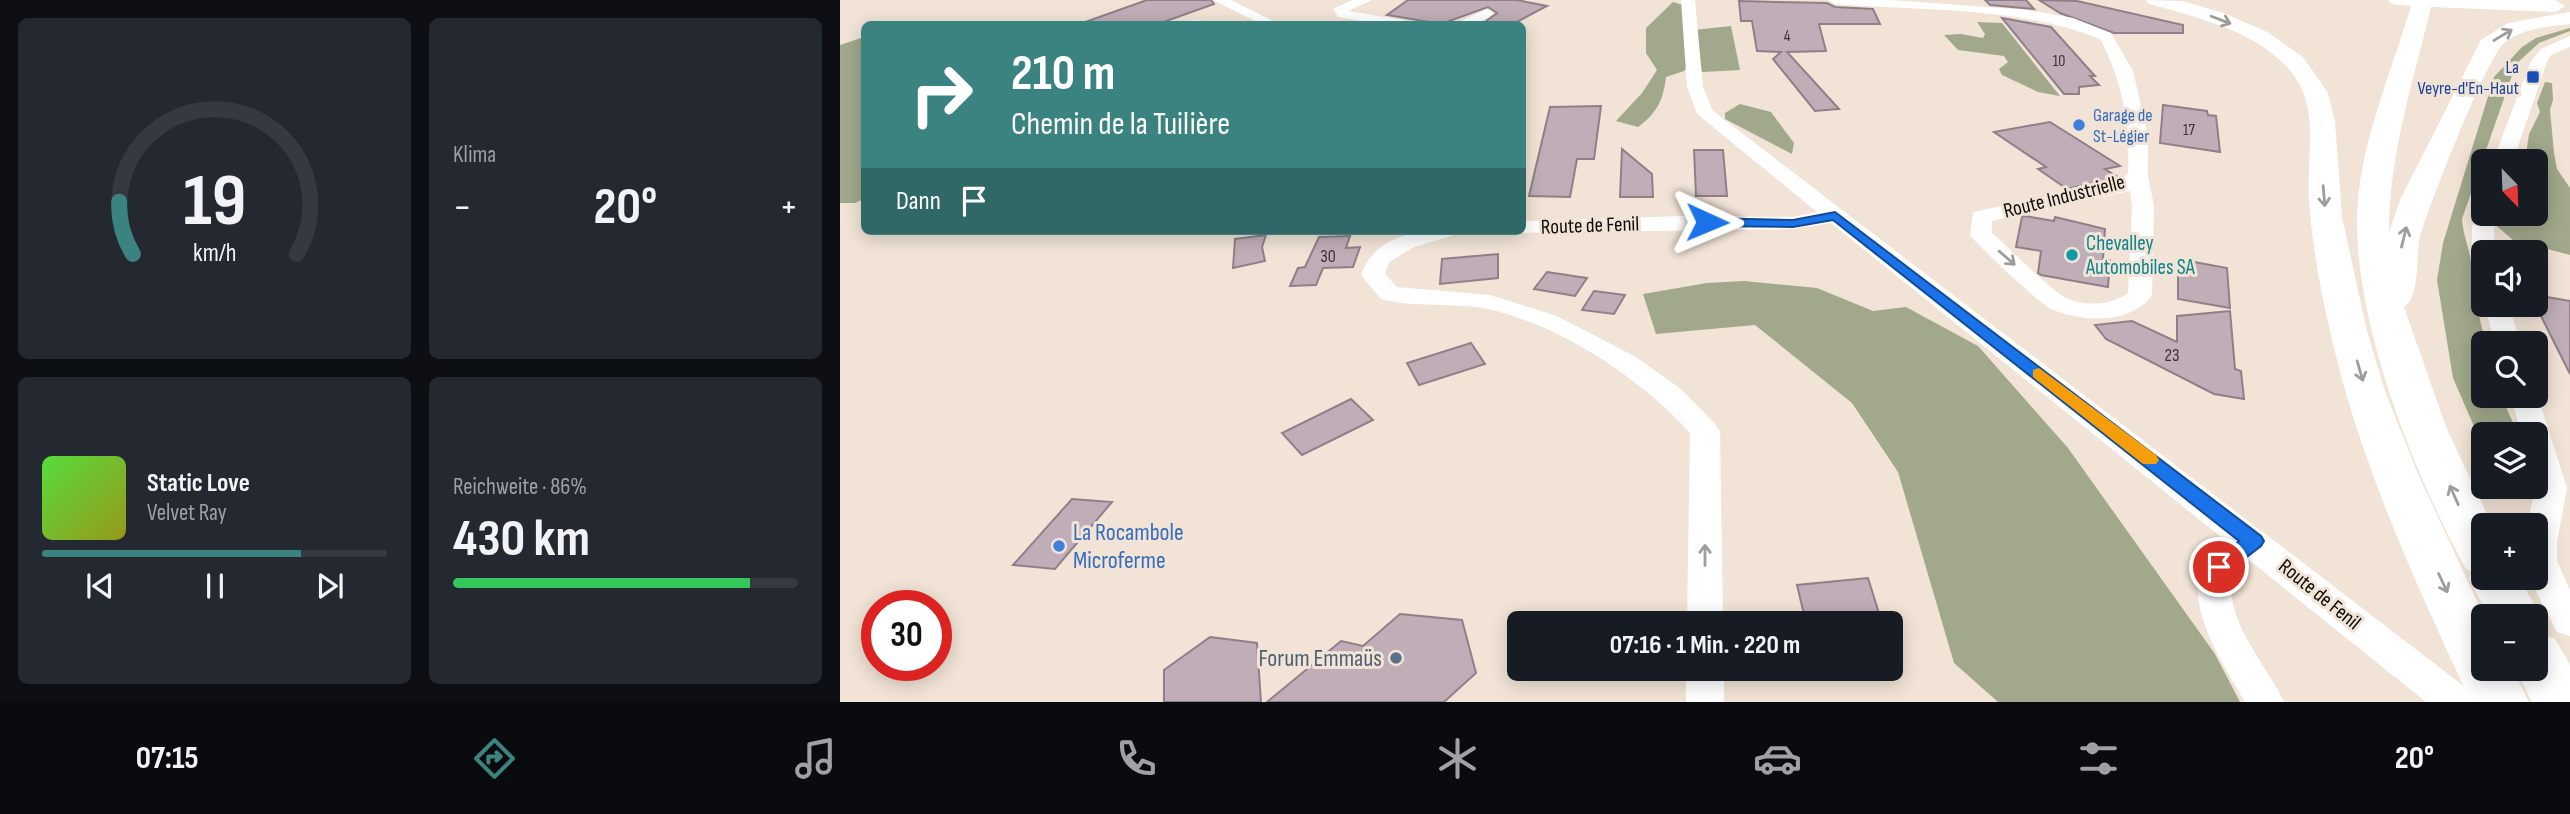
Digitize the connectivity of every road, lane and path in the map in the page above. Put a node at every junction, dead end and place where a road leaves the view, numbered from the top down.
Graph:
1 (1220, 0) edge
2 (1365, 0) edge
3 (1688, 0) edge
4 (1835, 0) edge
5 (2155, 0) edge
6 (2561, 0) edge
7 (2570, 0) edge
8 (2409, 2) edge
9 (2570, 6) edge
10 (1487, 13) dead end
11 (2570, 18) edge
12 (1266, 21) edge
13 (1385, 21) edge
14 (1468, 21) edge
15 (2570, 41) edge
16 (2507, 149) edge
17 (2138, 176) junction
18 (1835, 216) junction
19 (1526, 228) edge
20 (1430, 235) edge
21 (2343, 305) junction
22 (2393, 329) junction
23 (2548, 477) edge
24 (2471, 529) edge
25 (2254, 541) junction
26 (1705, 611) edge
27 (2344, 614) joint
28 (2570, 621) edge
29 (2471, 642) edge
30 (2548, 678) edge
31 (1705, 681) edge
32 (2490, 681) edge
33 (1705, 702) edge
34 (2265, 702) edge
35 (2455, 702) edge
36 (2500, 702) edge
37 (2561, 702) edge

1 - 12 street
2 - 13 street
3 - 18 street
4 - 17 street, Route Industrielle
5 -> 21 highway
6 - 7 highway
8 - 9 highway
8 - 21 highway
8 - 22 highway
10 - 14 street
22 -> 11 highway
15 - 16 street
17 -> 17 street, Route Industrielle
18 - 19 street, Route de Fenil
18 - 25 street, Route de Fenil
26 -> 20 street
21 -> 29 highway
24 -> 22 highway
23 - 28 street
25 - 27 street, Route de Fenil
25 - 34 street
27 - 35 street, Route de Fenil
30 - 37 highway
31 - 33 street
32 - 36 highway

